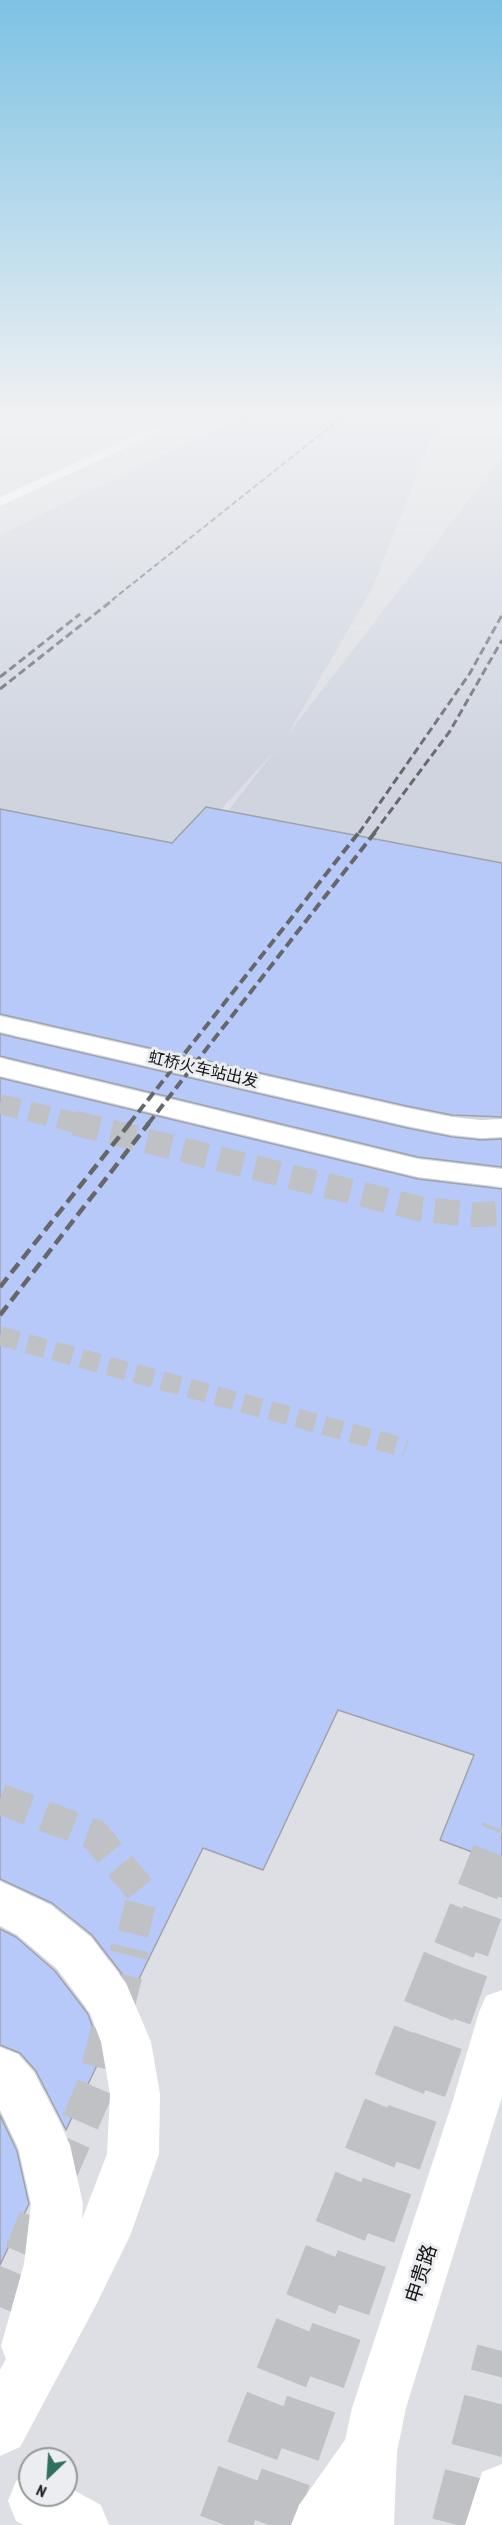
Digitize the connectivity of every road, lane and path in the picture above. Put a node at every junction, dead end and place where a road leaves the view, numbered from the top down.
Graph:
1 (0, 1024) edge
2 (0, 1067) edge
3 (502, 1128) edge
4 (502, 1178) edge
5 (0, 1902) edge
6 (502, 2012) edge
7 (0, 2071) edge
8 (0, 2417) edge
9 (0, 2427) edge
10 (370, 2452) junction
11 (502, 2492) edge
12 (319, 2525) edge
13 (366, 2525) edge
14 (493, 2525) edge

1 - 3 highway, 虹桥火车站出发
2 - 4 highway
5 - 9 highway
6 - 10 street, 申贵路
7 - 8 highway
10 - 12 street, 申贵路
10 - 13 street
11 - 14 street

